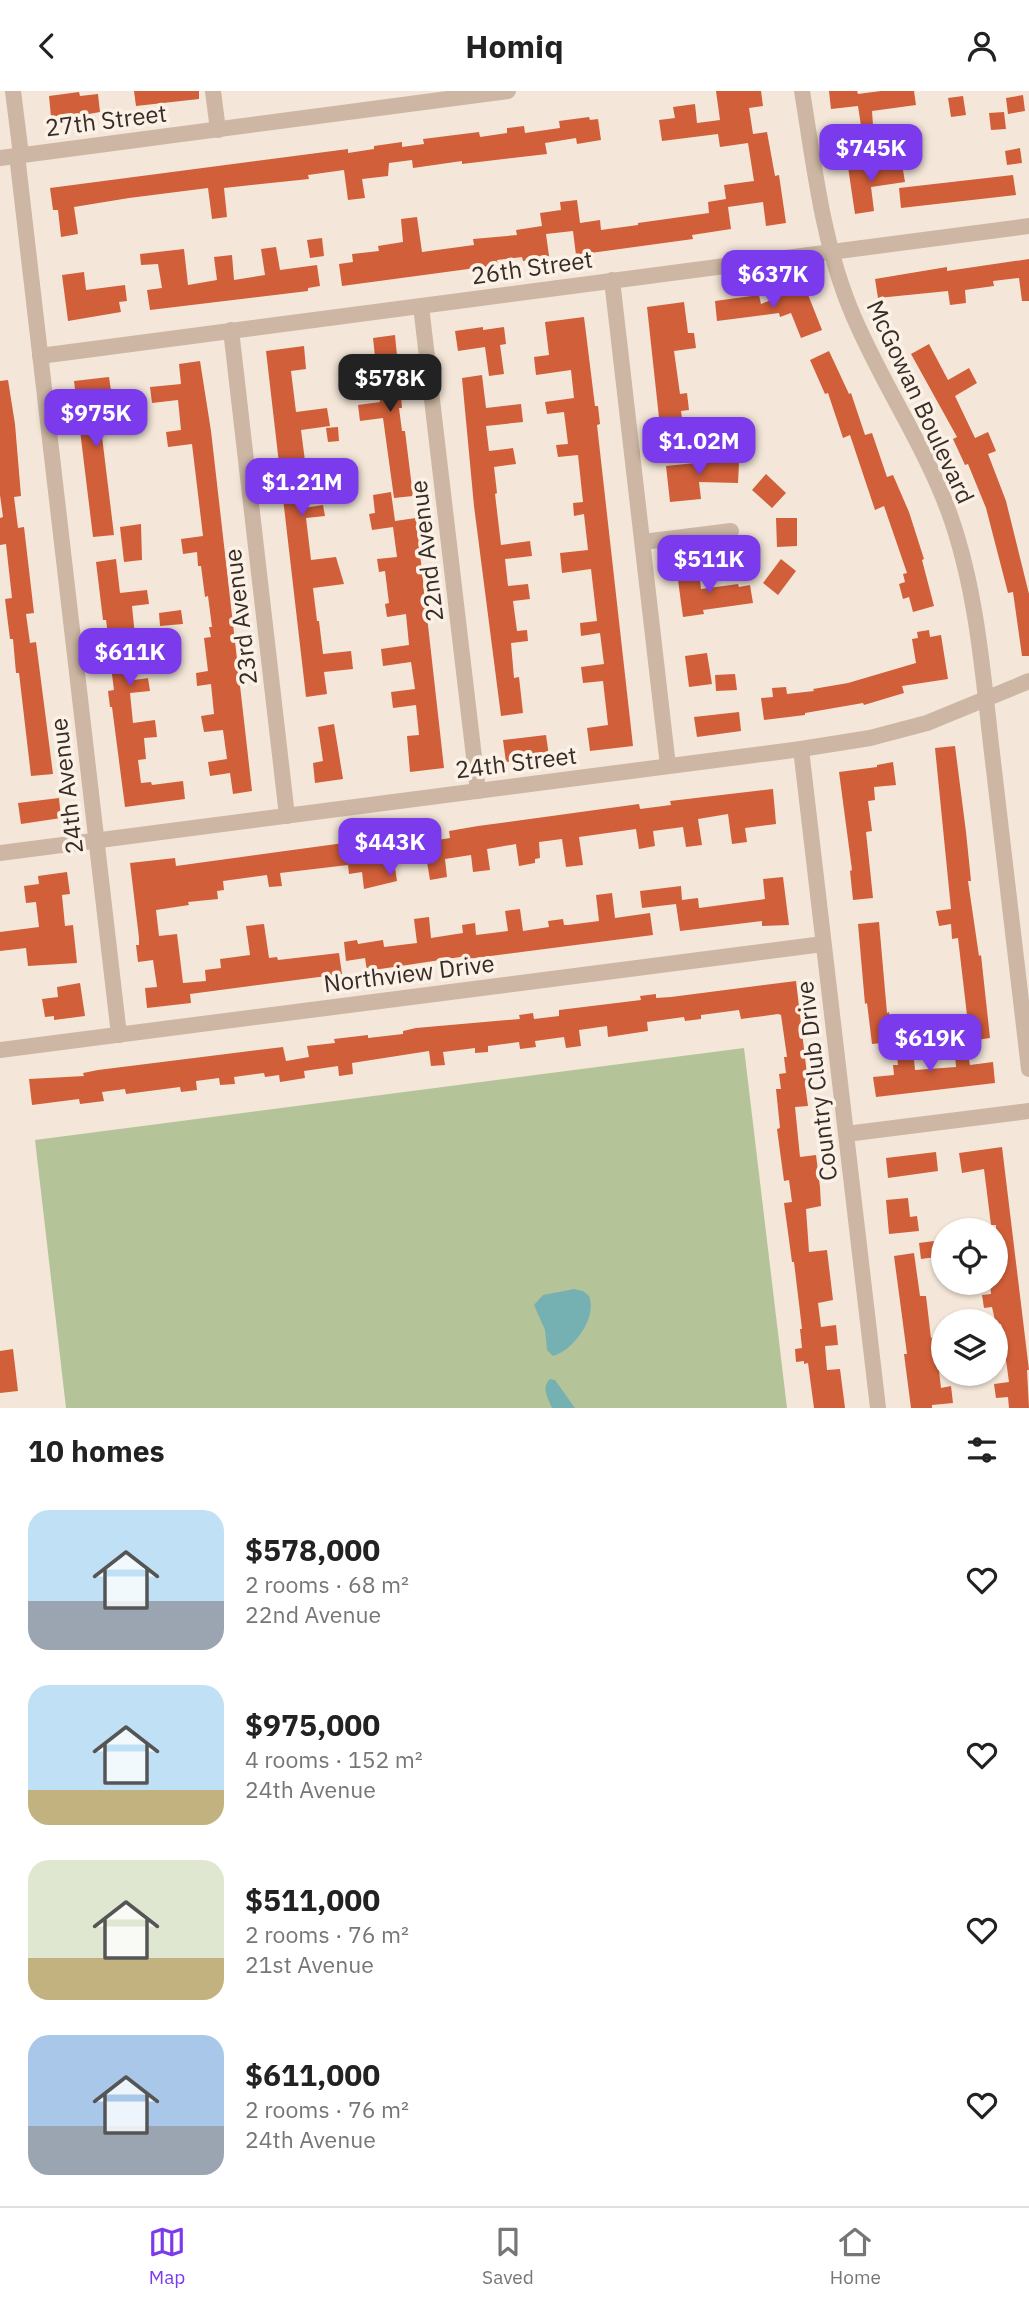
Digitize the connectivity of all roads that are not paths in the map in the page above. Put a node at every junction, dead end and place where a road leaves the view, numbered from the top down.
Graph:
1 (13, 91) edge
2 (214, 91) edge
3 (508, 91) edge
4 (802, 91) edge
5 (218, 130) junction
6 (19, 155) junction
7 (0, 158) edge
8 (1029, 226) edge
9 (831, 251) junction
10 (612, 280) junction
11 (421, 306) junction
12 (231, 330) junction
13 (40, 356) junction
14 (731, 531) dead end
15 (643, 542) junction
16 (1029, 681) edge
17 (986, 700) junction
18 (801, 749) junction
19 (668, 766) junction
20 (478, 791) junction
21 (287, 816) junction
22 (96, 840) junction
23 (0, 853) edge
24 (824, 944) junction
25 (119, 1035) junction
26 (0, 1050) edge
27 (1029, 1069) edge
28 (1029, 1111) edge
29 (846, 1134) junction
30 (878, 1408) edge

1 - 6 street, 24th Avenue
2 - 5 street
3 - 5 street, 27th Street
4 - 9 street, McGowan Boulevard
5 - 6 street, 27th Street
6 - 7 street, 27th Street
6 - 13 street, 24th Avenue
8 - 9 street, 26th Street
9 - 10 street, 26th Street
9 - 17 street, McGowan Boulevard
10 - 11 street, 26th Street
10 - 15 street
11 - 12 street, 26th Street
11 - 20 street, 22nd Avenue
12 - 13 street, 26th Street
12 - 21 street, 23rd Avenue
13 - 22 street, 24th Avenue
14 - 15 street
15 - 19 street
16 - 17 street, 24th Street
17 - 18 street, 24th Street
17 - 27 street, McGowan Boulevard
18 - 19 street, 24th Street
18 - 24 street, Country Club Drive
19 - 20 street, 24th Street
20 - 21 street, 24th Street
21 - 22 street, 24th Street
22 - 23 street, 24th Street
22 - 25 street, 24th Avenue
24 - 25 street, Northview Drive
24 - 29 street, Country Club Drive
25 - 26 street, Northview Drive
28 - 29 street
29 - 30 street, Country Club Drive

